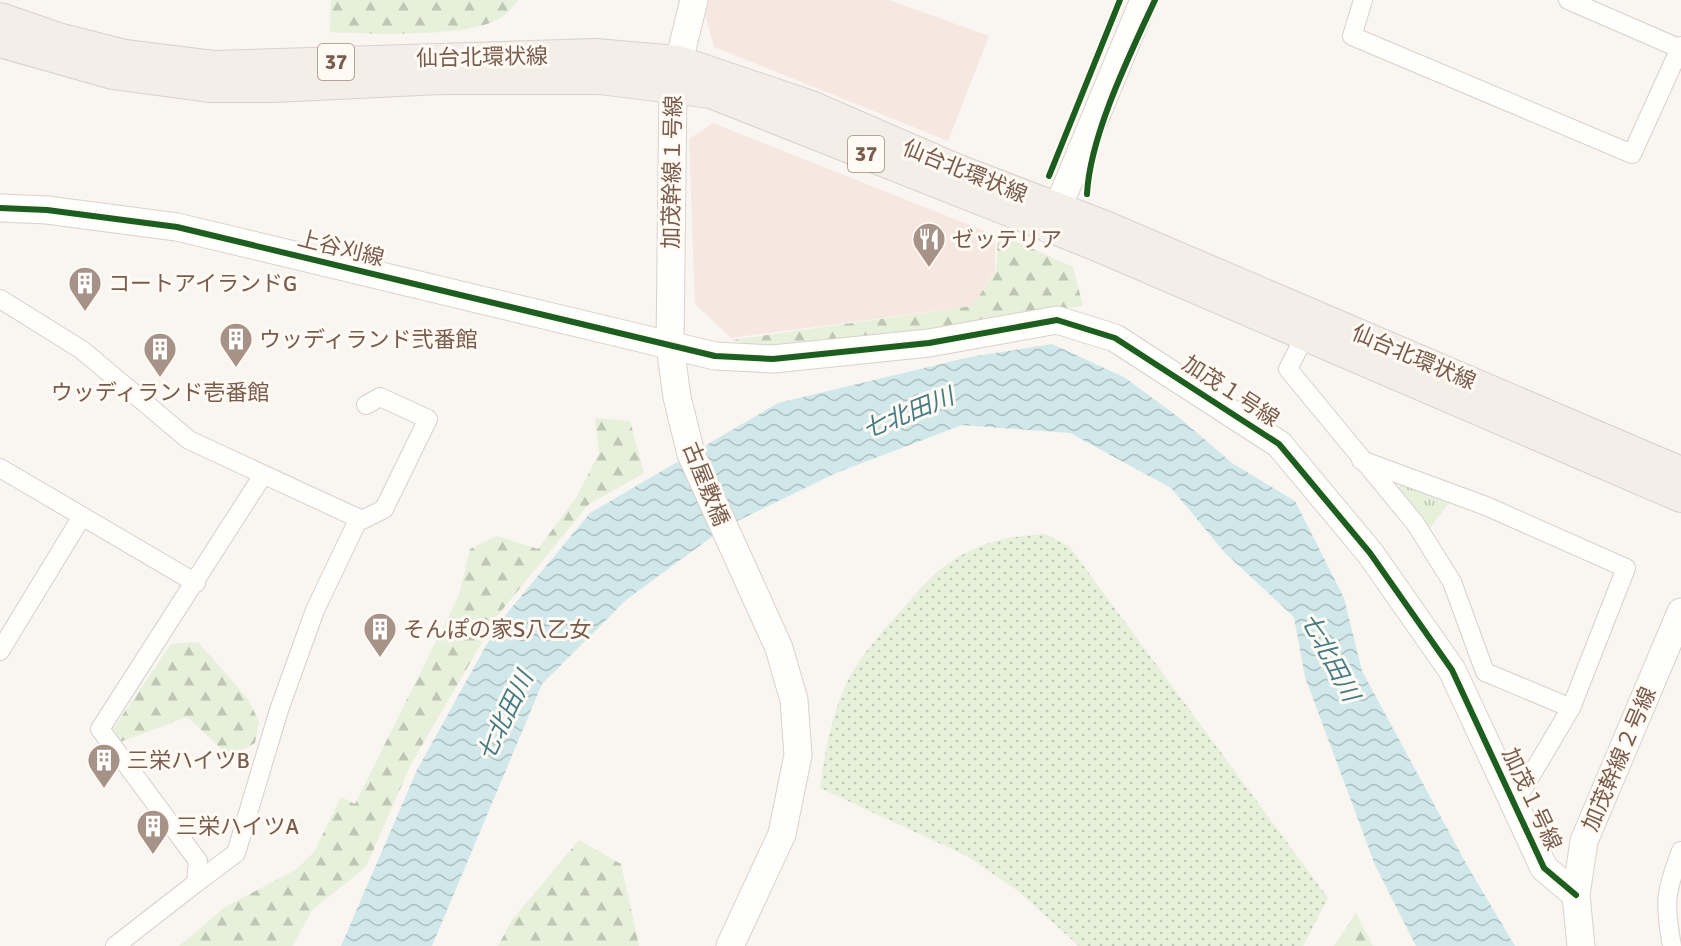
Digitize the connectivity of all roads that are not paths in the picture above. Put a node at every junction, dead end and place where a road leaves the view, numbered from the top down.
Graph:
1 (694, 0) edge
2 (1144, 0) edge
3 (1363, 0) edge
4 (1568, 0) edge
5 (0, 18) edge
6 (0, 42) edge
7 (1681, 48) edge
8 (675, 73) junction
9 (0, 208) edge
10 (1053, 218) junction
11 (1, 302) edge
12 (1305, 336) junction
13 (670, 347) junction
14 (677, 397) joint
15 (366, 405) dead end
16 (1361, 460) junction
17 (0, 468) edge
18 (1681, 472) edge
19 (263, 475) junction
20 (1681, 497) edge
21 (81, 518) junction
22 (358, 518) junction
23 (196, 583) junction
24 (1681, 612) edge
25 (0, 651) edge
26 (1571, 708) junction
27 (1514, 804) junction
28 (1681, 851) edge
29 (196, 883) junction
30 (1576, 895) junction
31 (115, 946) edge
32 (730, 946) edge
33 (1581, 946) edge
34 (1672, 946) edge

1 - 8 street, 加茂幹線１号線
2 - 10 street
3 - 7 street
4 - 7 street
5 - 8 main road, 仙台北環状線 / 37
6 - 8 main road, 仙台北環状線 / 37
8 - 10 main road, 仙台北環状線 / 37
8 - 13 street, 加茂幹線１号線
9 - 13 street, 上谷刈線
10 - 12 main road, 仙台北環状線 / 37
10 - 18 main road, 仙台北環状線 / 37
11 - 19 street
12 - 16 street
12 - 20 main road, 仙台北環状線 / 37
13 - 14 street, 加茂幹線１号線
13 - 27 street, 加茂１号線
14 - 32 street, 古屋敷橋
15 - 22 street
16 - 26 street
16 - 26 street
17 - 21 street
19 - 22 street
19 - 23 street
21 - 23 street
21 - 25 street
22 - 29 street
23 - 29 street
24 - 30 street, 加茂幹線２号線
26 - 27 street
27 - 30 street, 加茂１号線
28 - 34 street
29 - 31 street
30 - 33 street, 加茂幹線２号線

